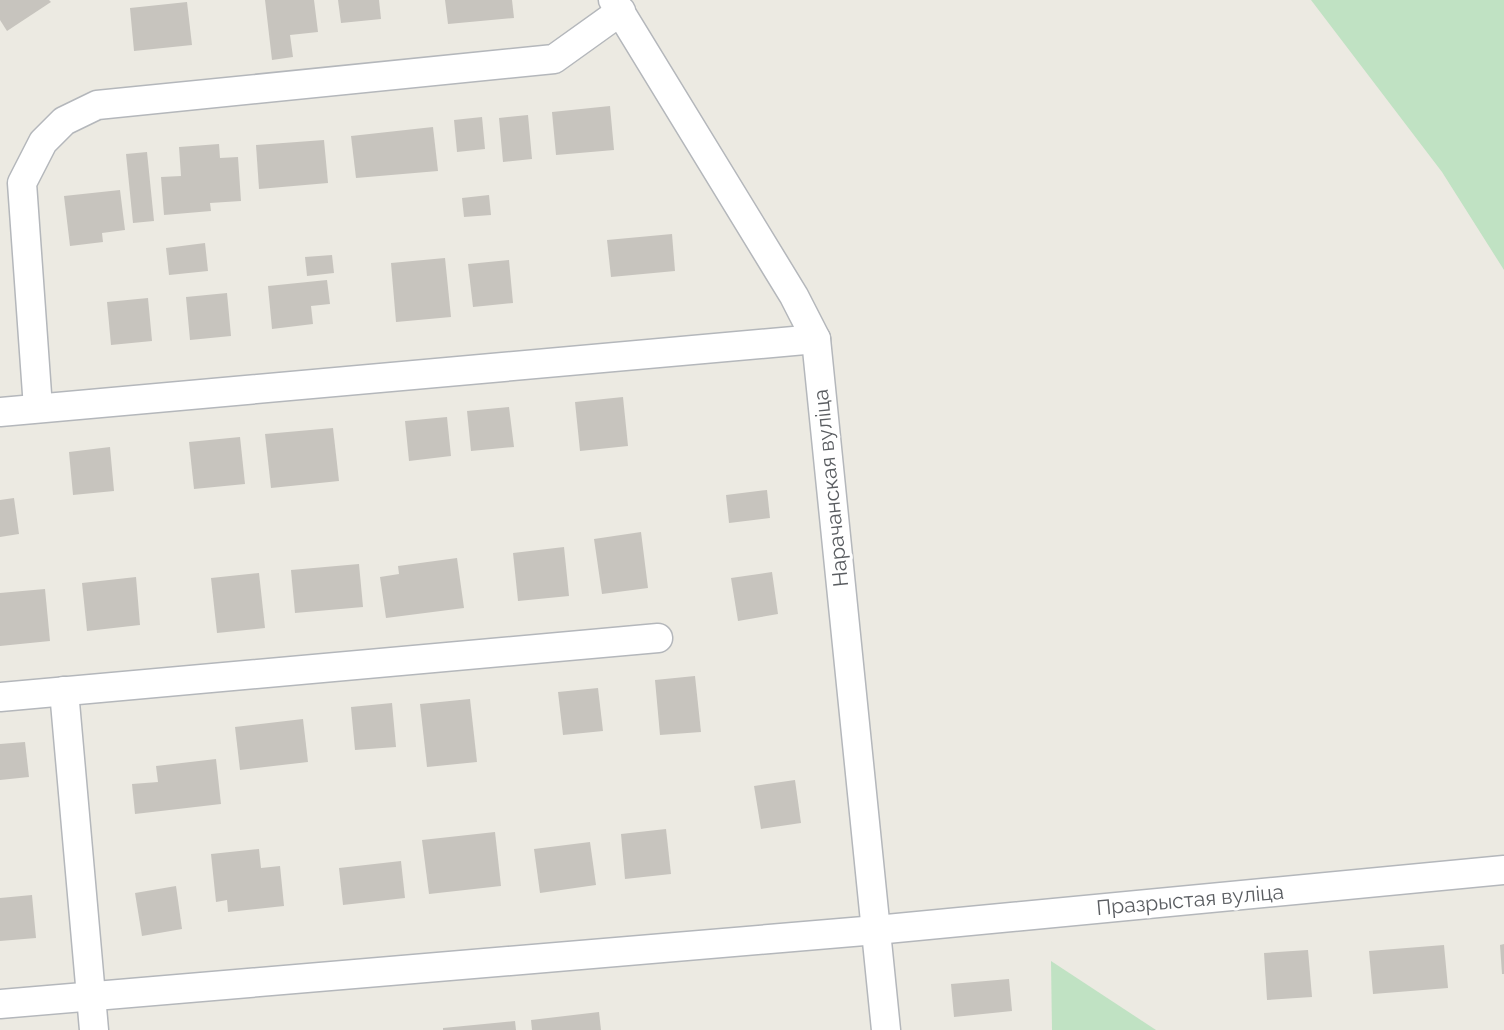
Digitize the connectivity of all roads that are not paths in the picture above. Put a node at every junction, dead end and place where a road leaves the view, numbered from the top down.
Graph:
1 (617, 5) edge
2 (816, 339) junction
3 (38, 408) junction
4 (0, 412) edge
5 (658, 638) dead end
6 (64, 691) junction
7 (0, 697) edge
8 (1504, 870) edge
9 (876, 930) junction
10 (91, 995) junction
11 (0, 1004) edge
12 (94, 1030) edge
13 (886, 1030) edge

1 - 2 street, Нарачанская вуліца
1 - 3 street
2 - 3 street
2 - 9 street, Нарачанская вуліца
3 - 4 street
5 - 6 street
6 - 7 street
6 - 10 street
8 - 9 street, Празрыстая вуліца
9 - 10 street, Празрыстая вуліца
9 - 13 street, Нарачанская вуліца
10 - 11 street, Празрыстая вуліца
10 - 12 street

